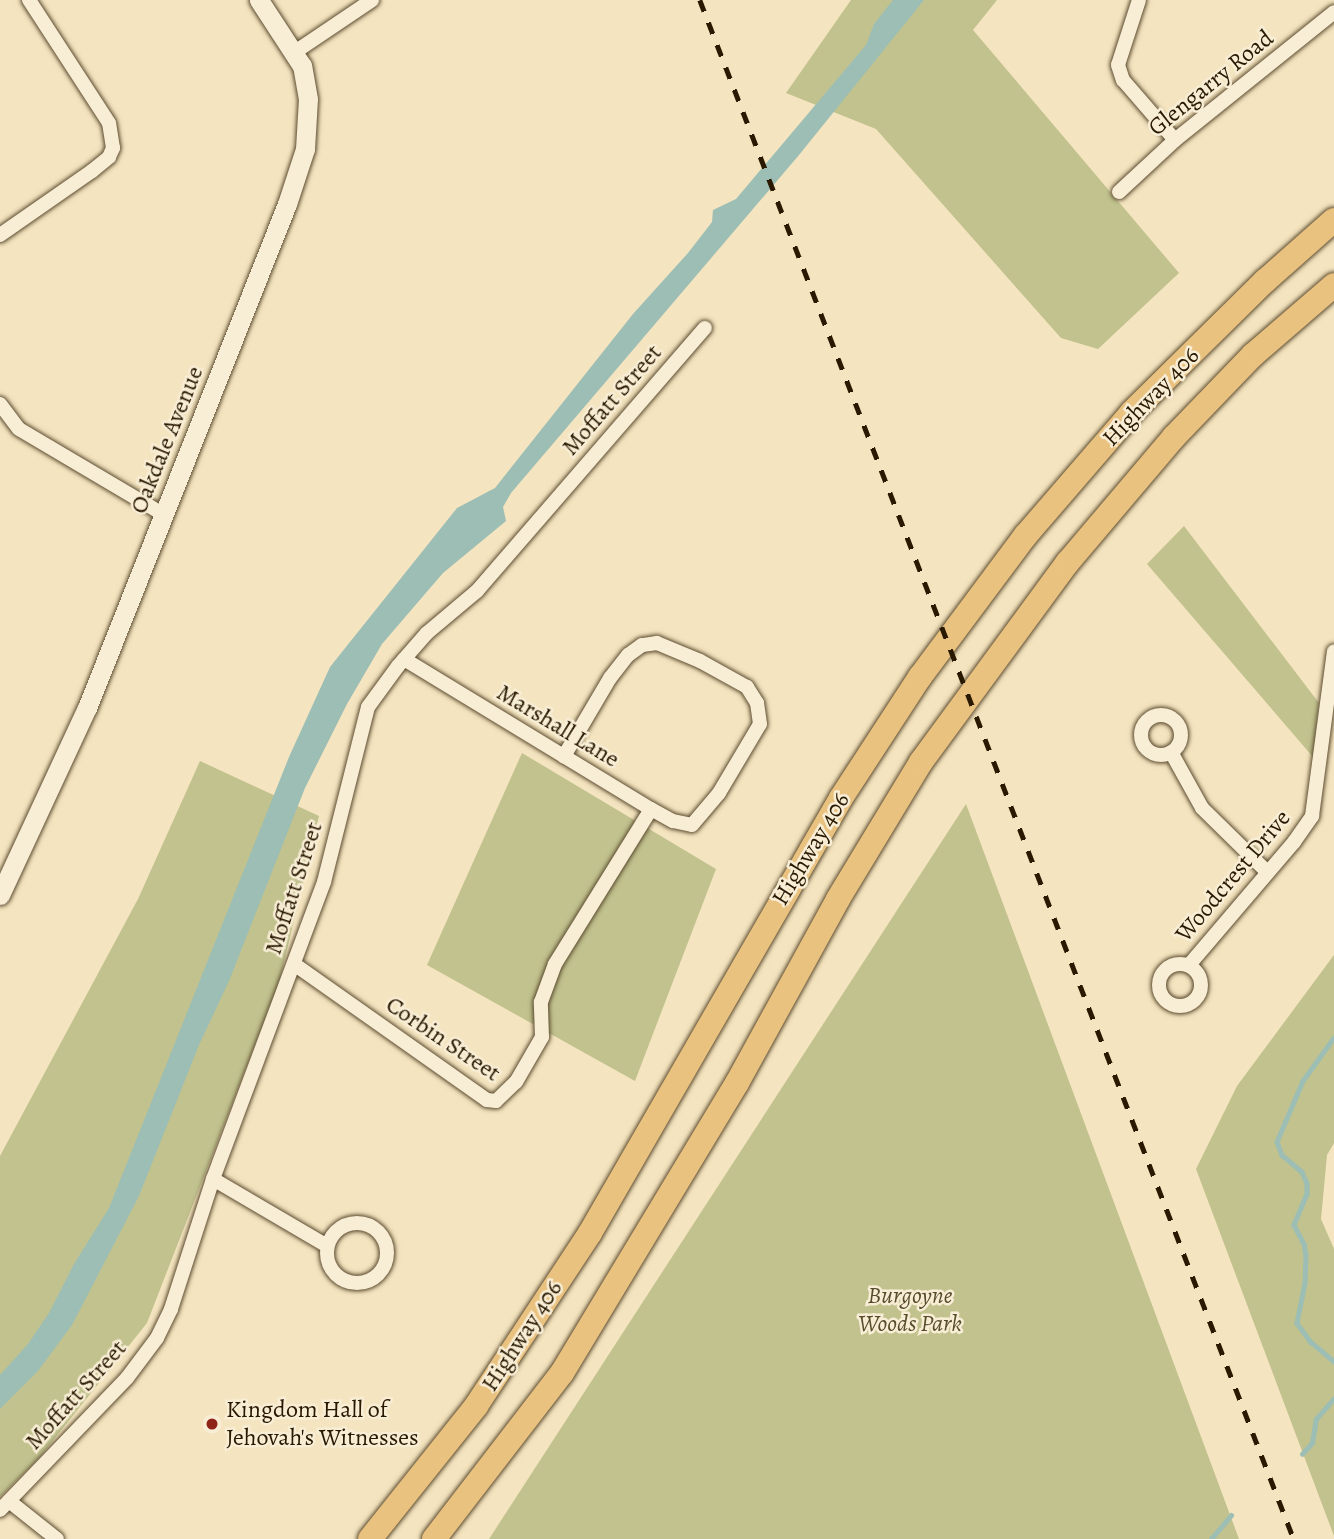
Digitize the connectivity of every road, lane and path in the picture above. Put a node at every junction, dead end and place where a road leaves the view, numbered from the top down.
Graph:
1 (29, 0) edge
2 (258, 0) edge
3 (372, 0) edge
4 (1139, 0) edge
5 (1334, 12) edge
6 (295, 52) junction
7 (1175, 140) junction
8 (1119, 192) dead end
9 (1334, 220) edge
10 (0, 235) edge
11 (1334, 285) edge
12 (705, 328) dead end
13 (0, 404) edge
14 (163, 514) junction
15 (1334, 651) edge
16 (404, 659) junction
17 (1171, 752) dead end
18 (564, 756) junction
19 (651, 809) junction
20 (1266, 871) junction
21 (0, 895) edge
22 (294, 964) junction
23 (1189, 965) dead end
24 (214, 1179) junction
25 (327, 1246) junction
26 (4, 1505) edge
27 (57, 1539) edge
28 (370, 1539) edge
29 (434, 1539) edge

1 - 10 street
2 - 6 street, Oakdale Avenue
3 - 6 street
4 - 7 street
5 - 7 street, Glengarry Road
6 - 14 street, Oakdale Avenue
7 - 8 street, Glengarry Road
9 - 28 highway, Highway 406
11 - 29 highway, Highway 406
12 - 16 street, Moffatt Street
13 - 14 street
14 - 21 street, Oakdale Avenue
15 - 20 street, Woodcrest Drive
16 - 18 street, Marshall Lane
16 - 22 street, Moffatt Street
17 - 20 street
18 - 19 street, Marshall Lane
18 - 19 street, Marshall Lane
19 - 22 street, Corbin Street
20 - 23 street, Woodcrest Drive
22 - 24 street, Moffatt Street
24 - 25 street
24 - 26 street, Moffatt Street
25 - 25 street
26 - 27 street

